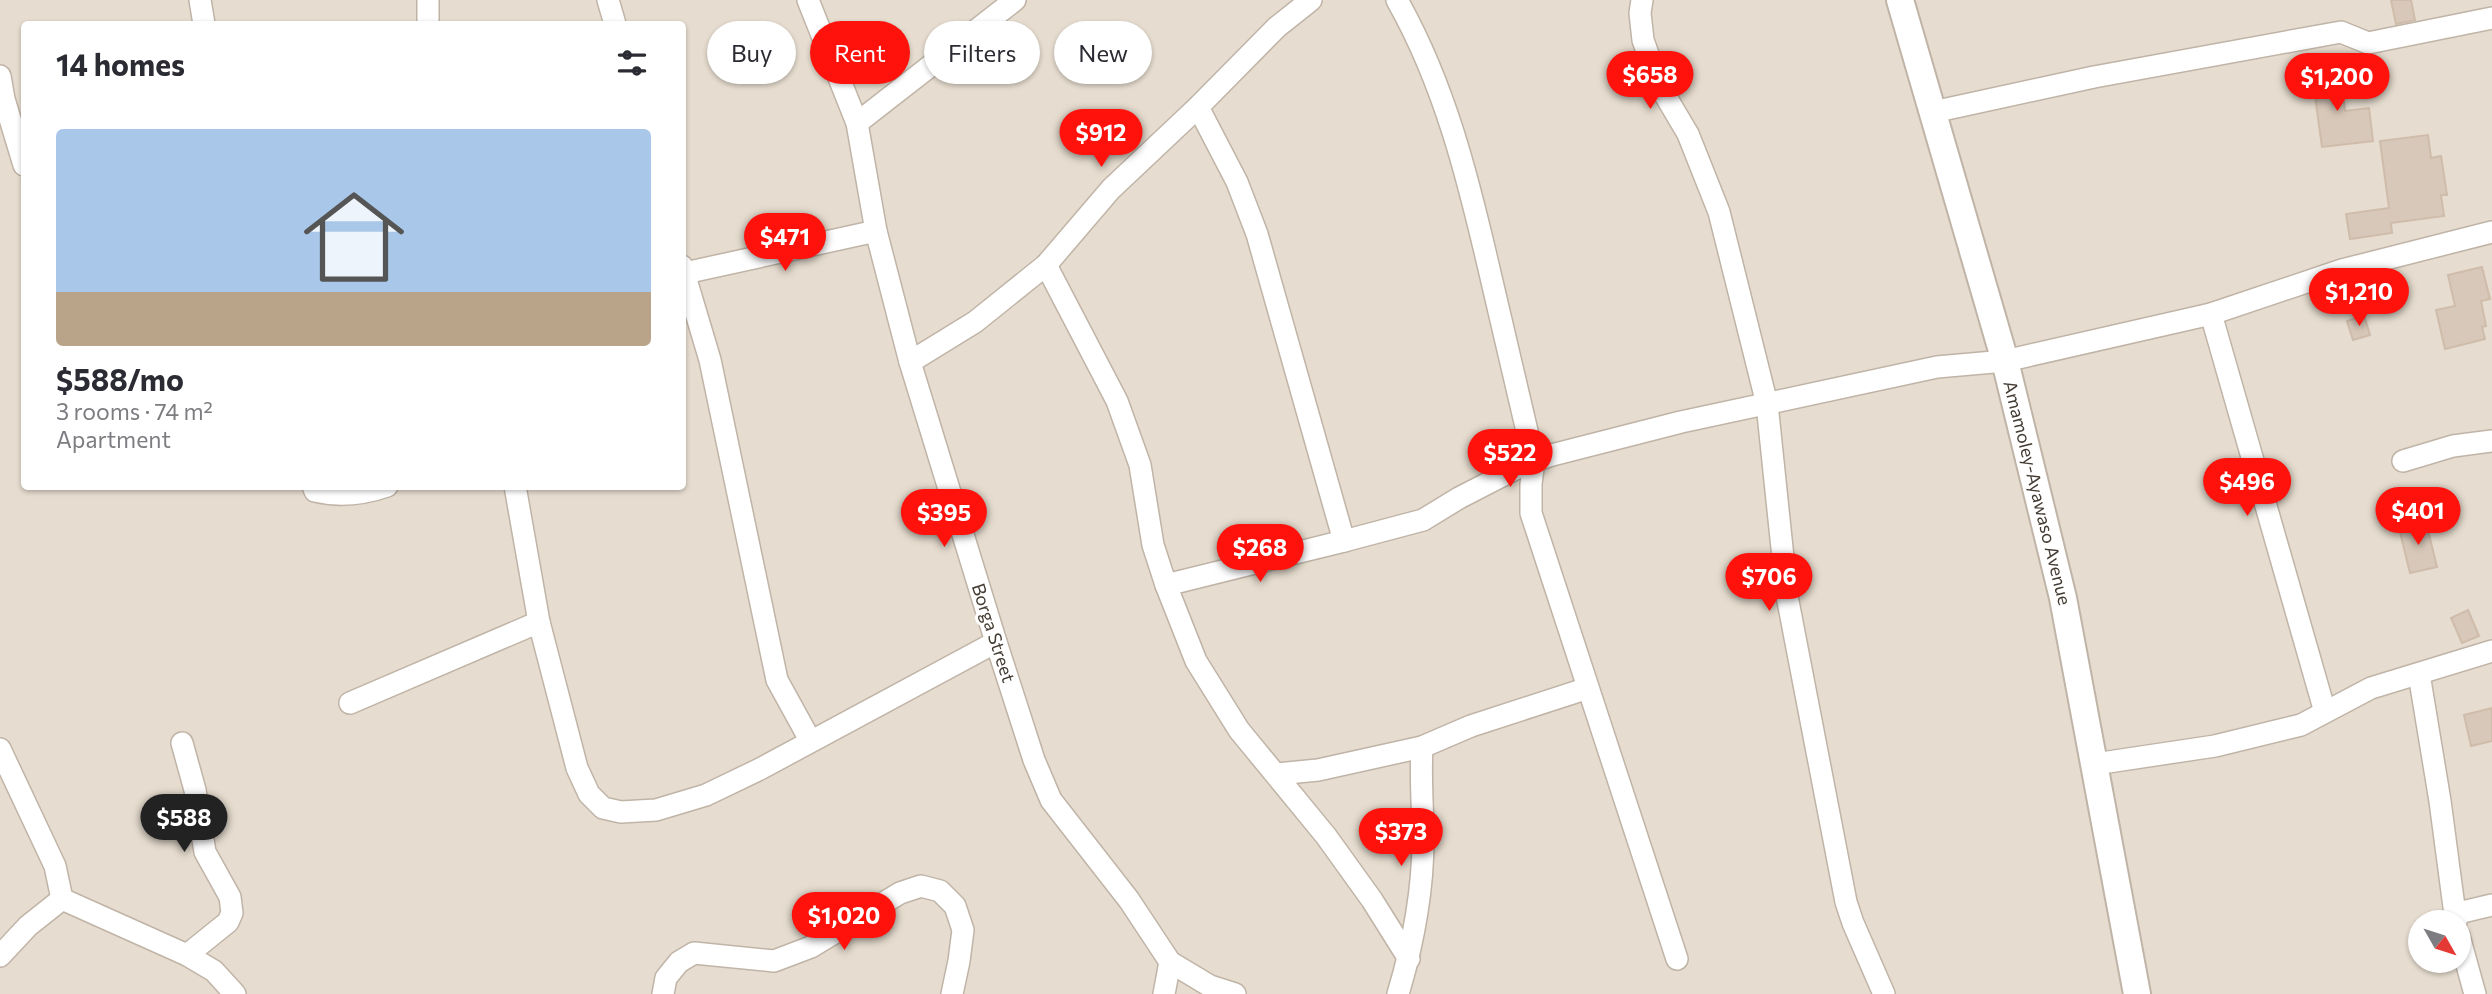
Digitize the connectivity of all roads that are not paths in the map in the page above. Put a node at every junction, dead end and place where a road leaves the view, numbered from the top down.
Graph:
1 (200, 0) edge
2 (428, 0) edge
3 (608, 0) edge
4 (808, 0) edge
5 (1015, 0) edge
6 (1311, 0) edge
7 (1397, 0) edge
8 (1642, 0) edge
9 (1900, 0) edge
10 (2492, 18) edge
11 (204, 21) edge
12 (428, 21) edge
13 (614, 21) edge
14 (0, 76) edge
15 (1198, 107) junction
16 (1933, 112) junction
17 (857, 123) junction
18 (21, 155) edge
19 (876, 231) junction
20 (2492, 232) edge
21 (1046, 265) junction
22 (686, 270) edge
23 (686, 277) edge
24 (2211, 314) junction
25 (2005, 361) junction
26 (910, 362) junction
27 (1767, 404) junction
28 (2492, 441) edge
29 (1534, 461) junction
30 (2403, 461) dead end
31 (315, 490) edge
32 (374, 490) edge
33 (515, 490) edge
34 (1344, 541) junction
35 (1166, 585) junction
36 (539, 622) junction
37 (996, 642) junction
38 (2492, 651) edge
39 (2419, 674) junction
40 (1588, 688) junction
41 (350, 703) dead end
42 (2325, 712) junction
43 (810, 740) junction
44 (182, 743) dead end
45 (1422, 747) junction
46 (0, 749) edge
47 (2095, 765) junction
48 (1277, 774) junction
49 (62, 899) junction
50 (2492, 905) edge
51 (2454, 910) edge
52 (2471, 912) edge
53 (187, 955) junction
54 (0, 956) edge
55 (1409, 959) junction
56 (1677, 959) dead end
57 (1170, 961) junction
58 (2469, 973) edge
59 (235, 994) edge
60 (663, 994) edge
61 (952, 994) edge
62 (1164, 994) edge
63 (1235, 994) edge
64 (1398, 994) edge
65 (1884, 994) edge
66 (2137, 994) edge
67 (2475, 994) edge

1 - 11 street
2 - 12 street
3 - 13 street
4 - 17 street, Borga Street
5 - 17 street
6 - 15 street
7 - 29 street
8 - 27 street
9 - 16 street, Amamoley-Ayawaso Avenue
10 - 16 street
14 - 18 street
15 - 21 street
15 - 34 street
16 - 25 street, Amamoley-Ayawaso Avenue
17 - 19 street, Borga Street
19 - 22 street
19 - 26 street, Borga Street
20 - 24 street
21 - 26 street
21 - 35 street
23 - 43 street
24 - 25 street
24 - 42 street
25 - 27 street
25 - 47 street, Amamoley-Ayawaso Avenue
26 - 37 street, Borga Street
27 - 29 street
27 - 65 street
28 - 30 street
29 - 34 street
29 - 40 street
31 - 32 street
33 - 36 street
34 - 35 street
35 - 48 street
36 - 41 street
36 - 43 street
37 - 43 street
37 - 57 street, Borga Street
38 - 39 street
39 - 42 street
39 - 51 street
40 - 45 street
40 - 56 street
42 - 47 street
44 - 53 street
45 - 48 street
45 - 55 street
46 - 49 street
47 - 66 street, Amamoley-Ayawaso Avenue
48 - 55 street
49 - 53 street
49 - 54 street
50 - 52 street
53 - 59 street
55 - 64 street
57 - 62 street
57 - 63 street, Borga Street
58 - 67 street
60 - 61 street

